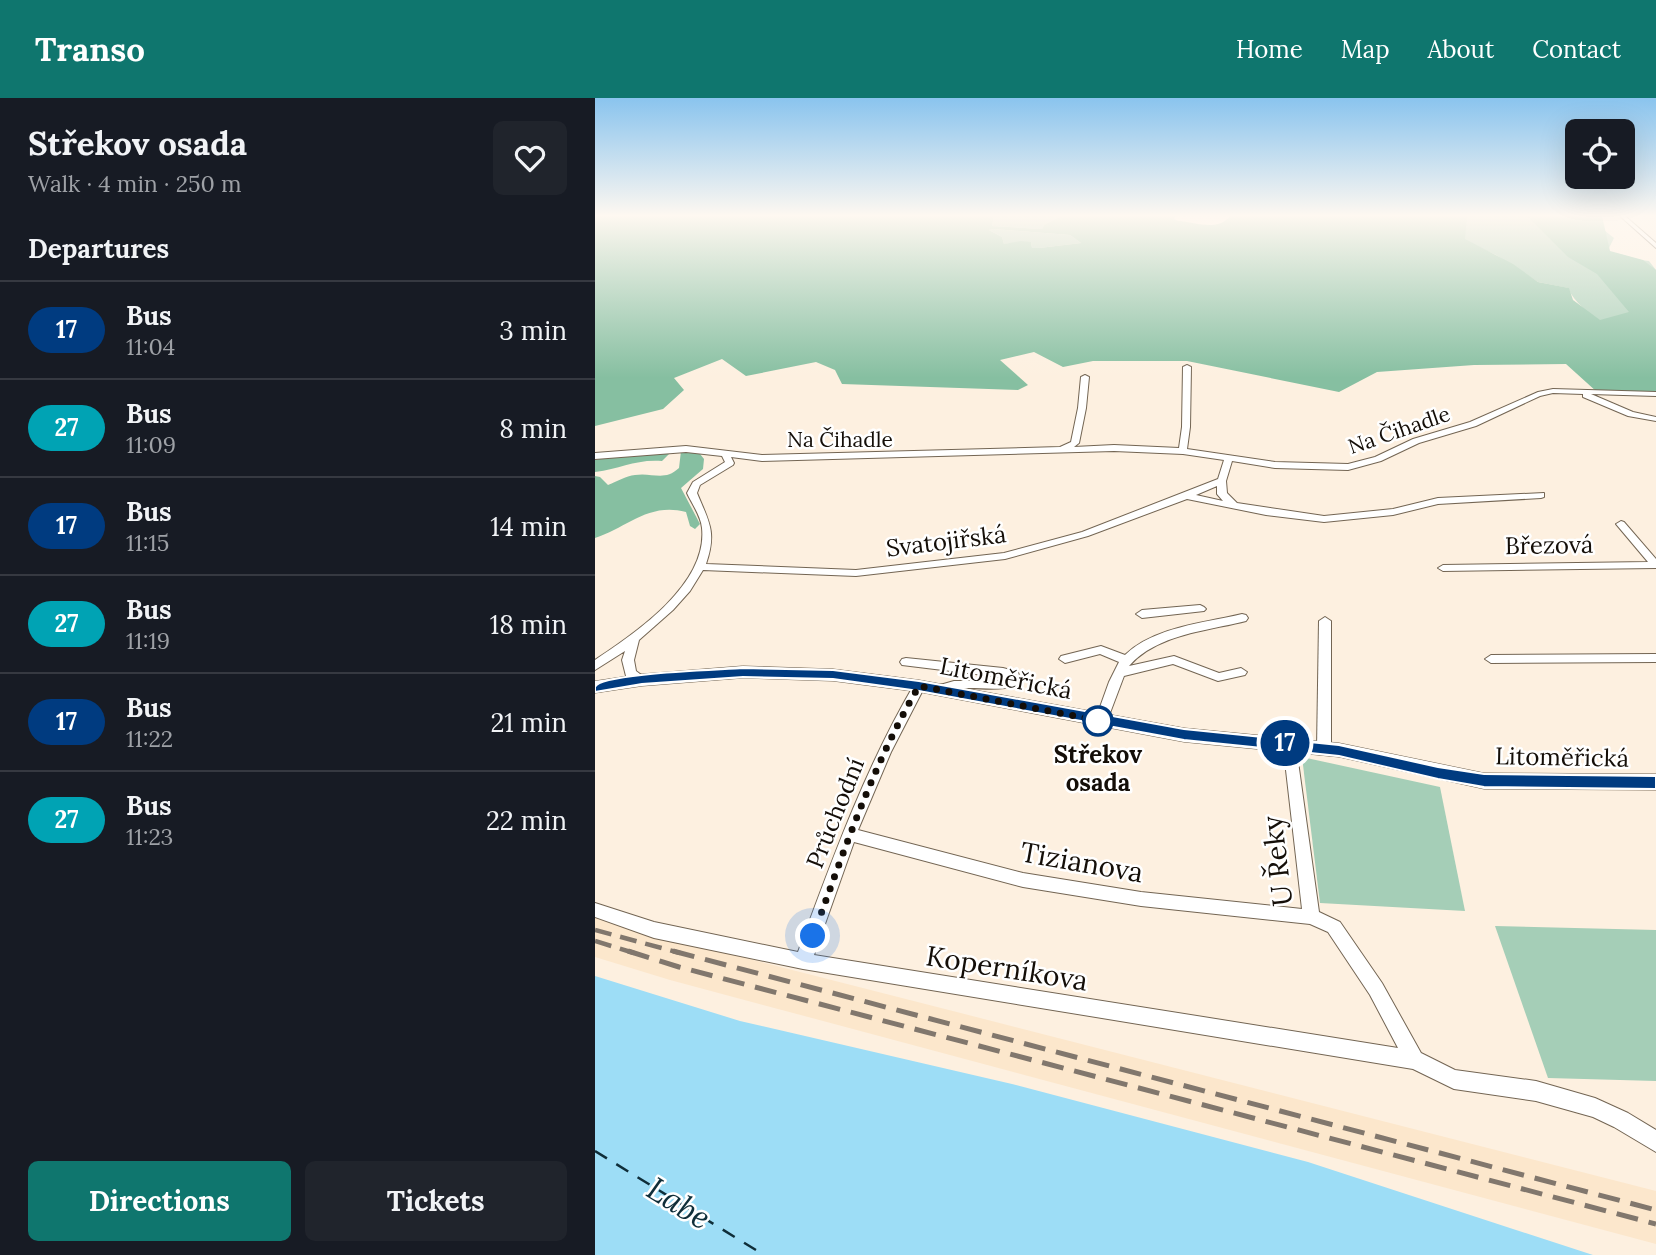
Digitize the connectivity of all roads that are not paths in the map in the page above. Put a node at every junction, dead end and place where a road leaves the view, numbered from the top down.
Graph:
1 (1187, 368) dead end
2 (1085, 377) dead end
3 (1583, 393) junction
4 (1656, 394) edge
5 (1656, 419) edge
6 (1063, 449) junction
7 (1183, 451) junction
8 (595, 456) edge
9 (762, 458) junction
10 (1229, 458) junction
11 (726, 461) junction
12 (1222, 481) junction
13 (1541, 495) dead end
14 (1186, 496) junction
15 (1234, 506) junction
16 (1621, 524) dead end
17 (1656, 565) edge
18 (701, 567) junction
19 (1443, 568) dead end
20 (1201, 607) joint
21 (1142, 614) dead end
22 (1243, 618) dead end
23 (1325, 621) dead end
24 (1200, 629) junction
25 (634, 641) junction
26 (1656, 658) edge
27 (1065, 659) dead end
28 (1491, 659) dead end
29 (906, 662) dead end
30 (595, 666) edge
31 (1124, 666) junction
32 (1241, 671) dead end
33 (642, 680) junction
34 (595, 687) edge
35 (928, 688) junction
36 (1101, 721) junction
37 (1290, 744) junction
38 (1324, 748) junction
39 (1656, 782) edge
40 (849, 834) junction
41 (595, 910) edge
42 (1311, 917) junction
43 (803, 961) junction
44 (1414, 1060) junction
45 (1656, 1142) edge

1 - 7 street
2 - 6 street
3 - 4 street, Na Čihadle
3 - 5 street
3 - 10 street, Na Čihadle
6 - 7 street, Na Čihadle
6 - 9 street, Na Čihadle
7 - 10 street, Na Čihadle
8 - 11 street
9 - 11 street
9 - 11 street, Na Čihadle
10 - 12 street
11 - 18 street
12 - 14 street, Svatojiřská
12 - 15 street
13 - 15 street
14 - 15 street
14 - 18 street, Svatojiřská
16 - 17 street, Březová
17 - 19 street, Březová
18 - 25 street
20 - 21 street
20 - 24 street
22 - 24 street
23 - 38 street
24 - 31 street
25 - 30 street
25 - 33 street
26 - 28 street
27 - 31 street
29 - 35 street
31 - 32 street
31 - 36 street
33 - 34 main road, Litoměřická
33 - 35 main road, Litoměřická
35 - 36 main road, Litoměřická
35 - 40 street, Průchodní
36 - 37 main road, Litoměřická
37 - 38 main road, Litoměřická
37 - 42 street, U Řeky
38 - 39 main road, Litoměřická
40 - 42 street, Tizianova
40 - 43 street, Průchodní
41 - 43 street, Koperníkova
42 - 44 street, U Řeky
43 - 44 street, Koperníkova
44 - 45 street, Koperníkova

